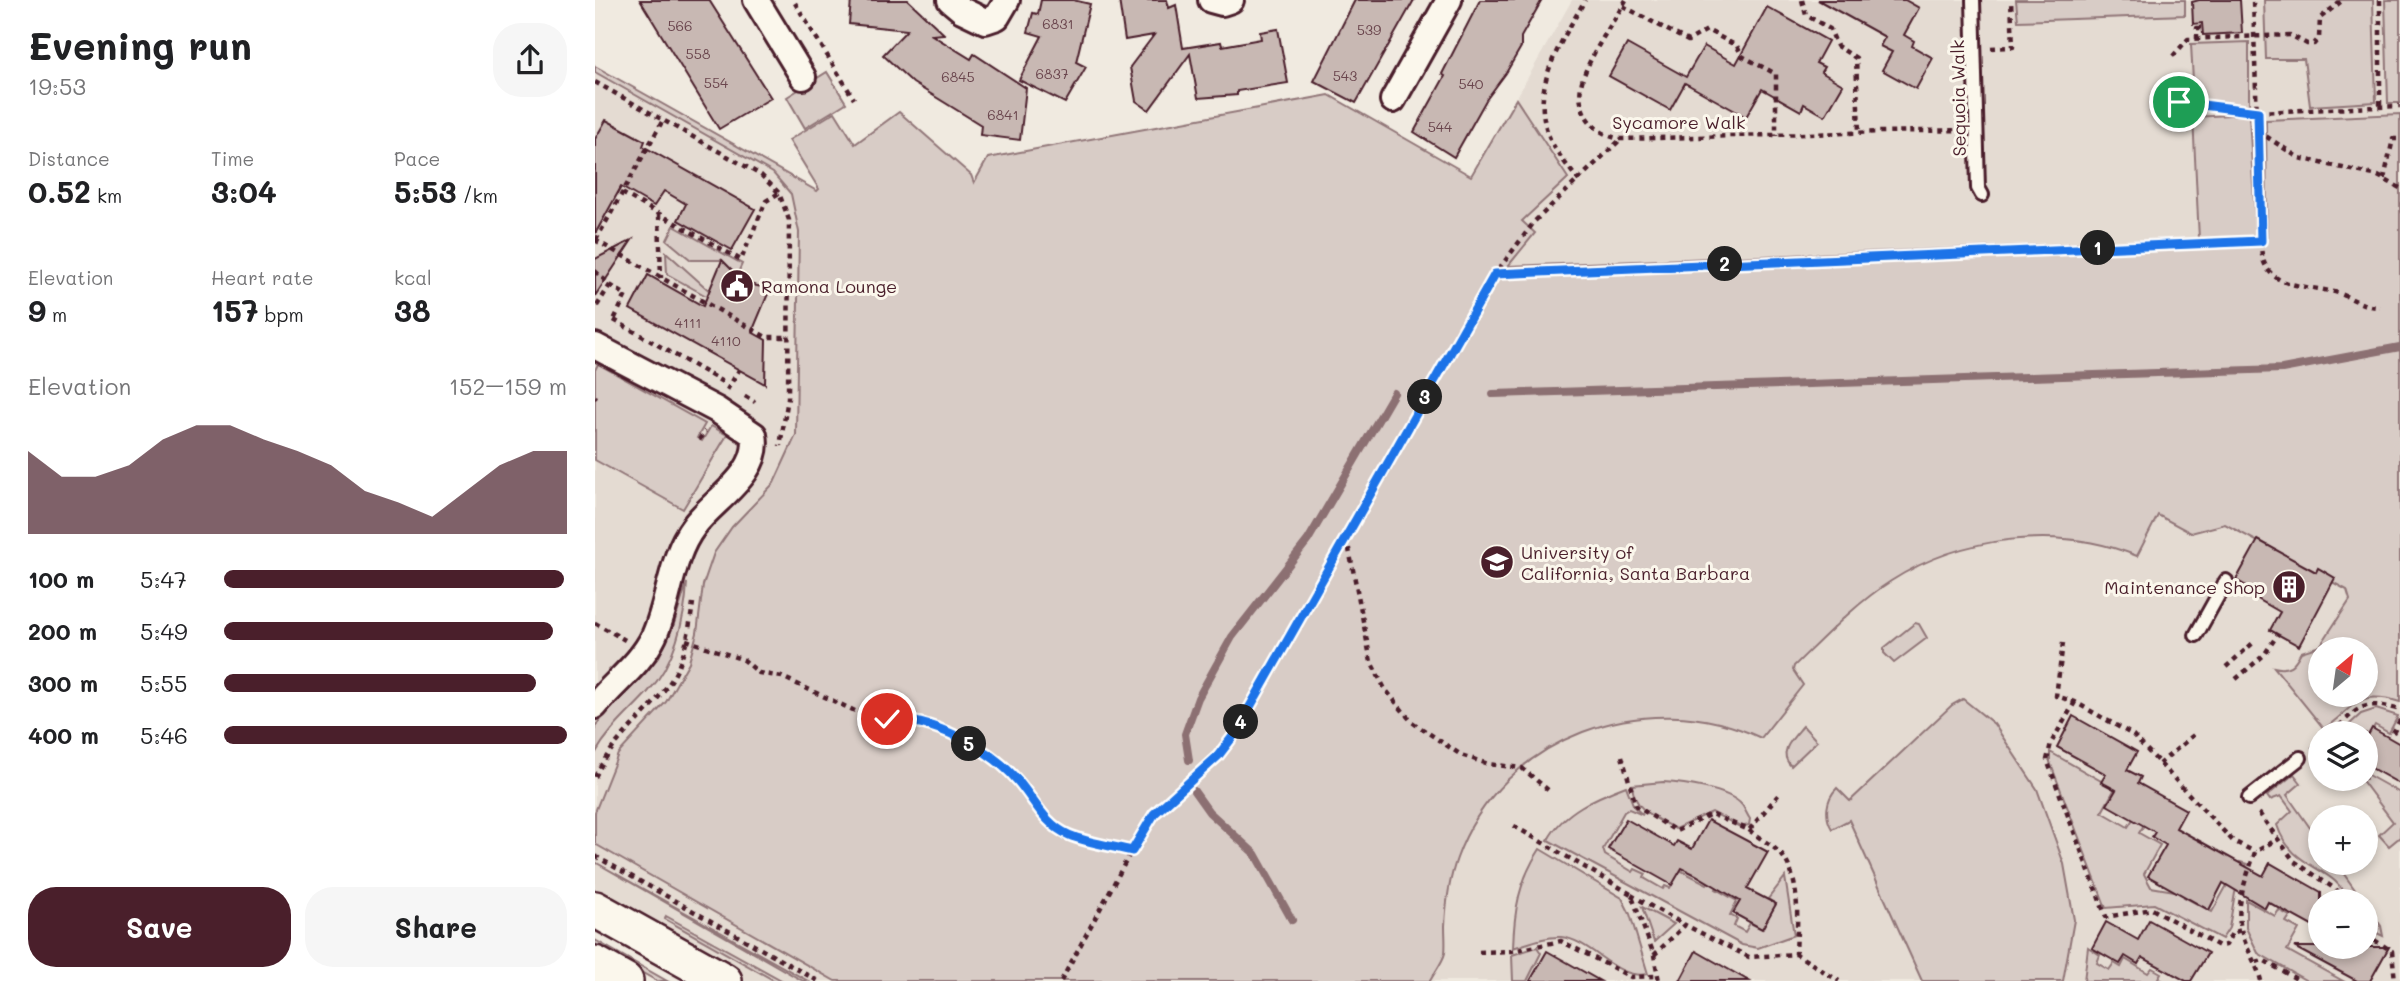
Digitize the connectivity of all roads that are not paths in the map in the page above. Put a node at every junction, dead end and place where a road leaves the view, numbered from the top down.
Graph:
1 (950, 0) edge
2 (1007, 0) edge
3 (1211, 0) edge
4 (1231, 0) edge
5 (1449, 0) edge
6 (1973, 0) edge
7 (771, 3) edge
8 (803, 77) dead end
9 (1393, 100) dead end
10 (1982, 195) dead end
11 (602, 337) edge
12 (2226, 581) dead end
13 (2196, 635) dead end
14 (595, 706) edge
15 (2300, 758) dead end
16 (2249, 798) dead end
17 (595, 909) edge
18 (595, 964) edge
19 (625, 981) edge
20 (724, 981) edge

1 - 2 street
3 - 4 street
5 - 9 street
6 - 10 lane, Sequoia Walk
7 - 8 street
11 - 14 street
12 - 13 lane
15 - 16 lane
17 - 20 main road
18 - 19 main road

